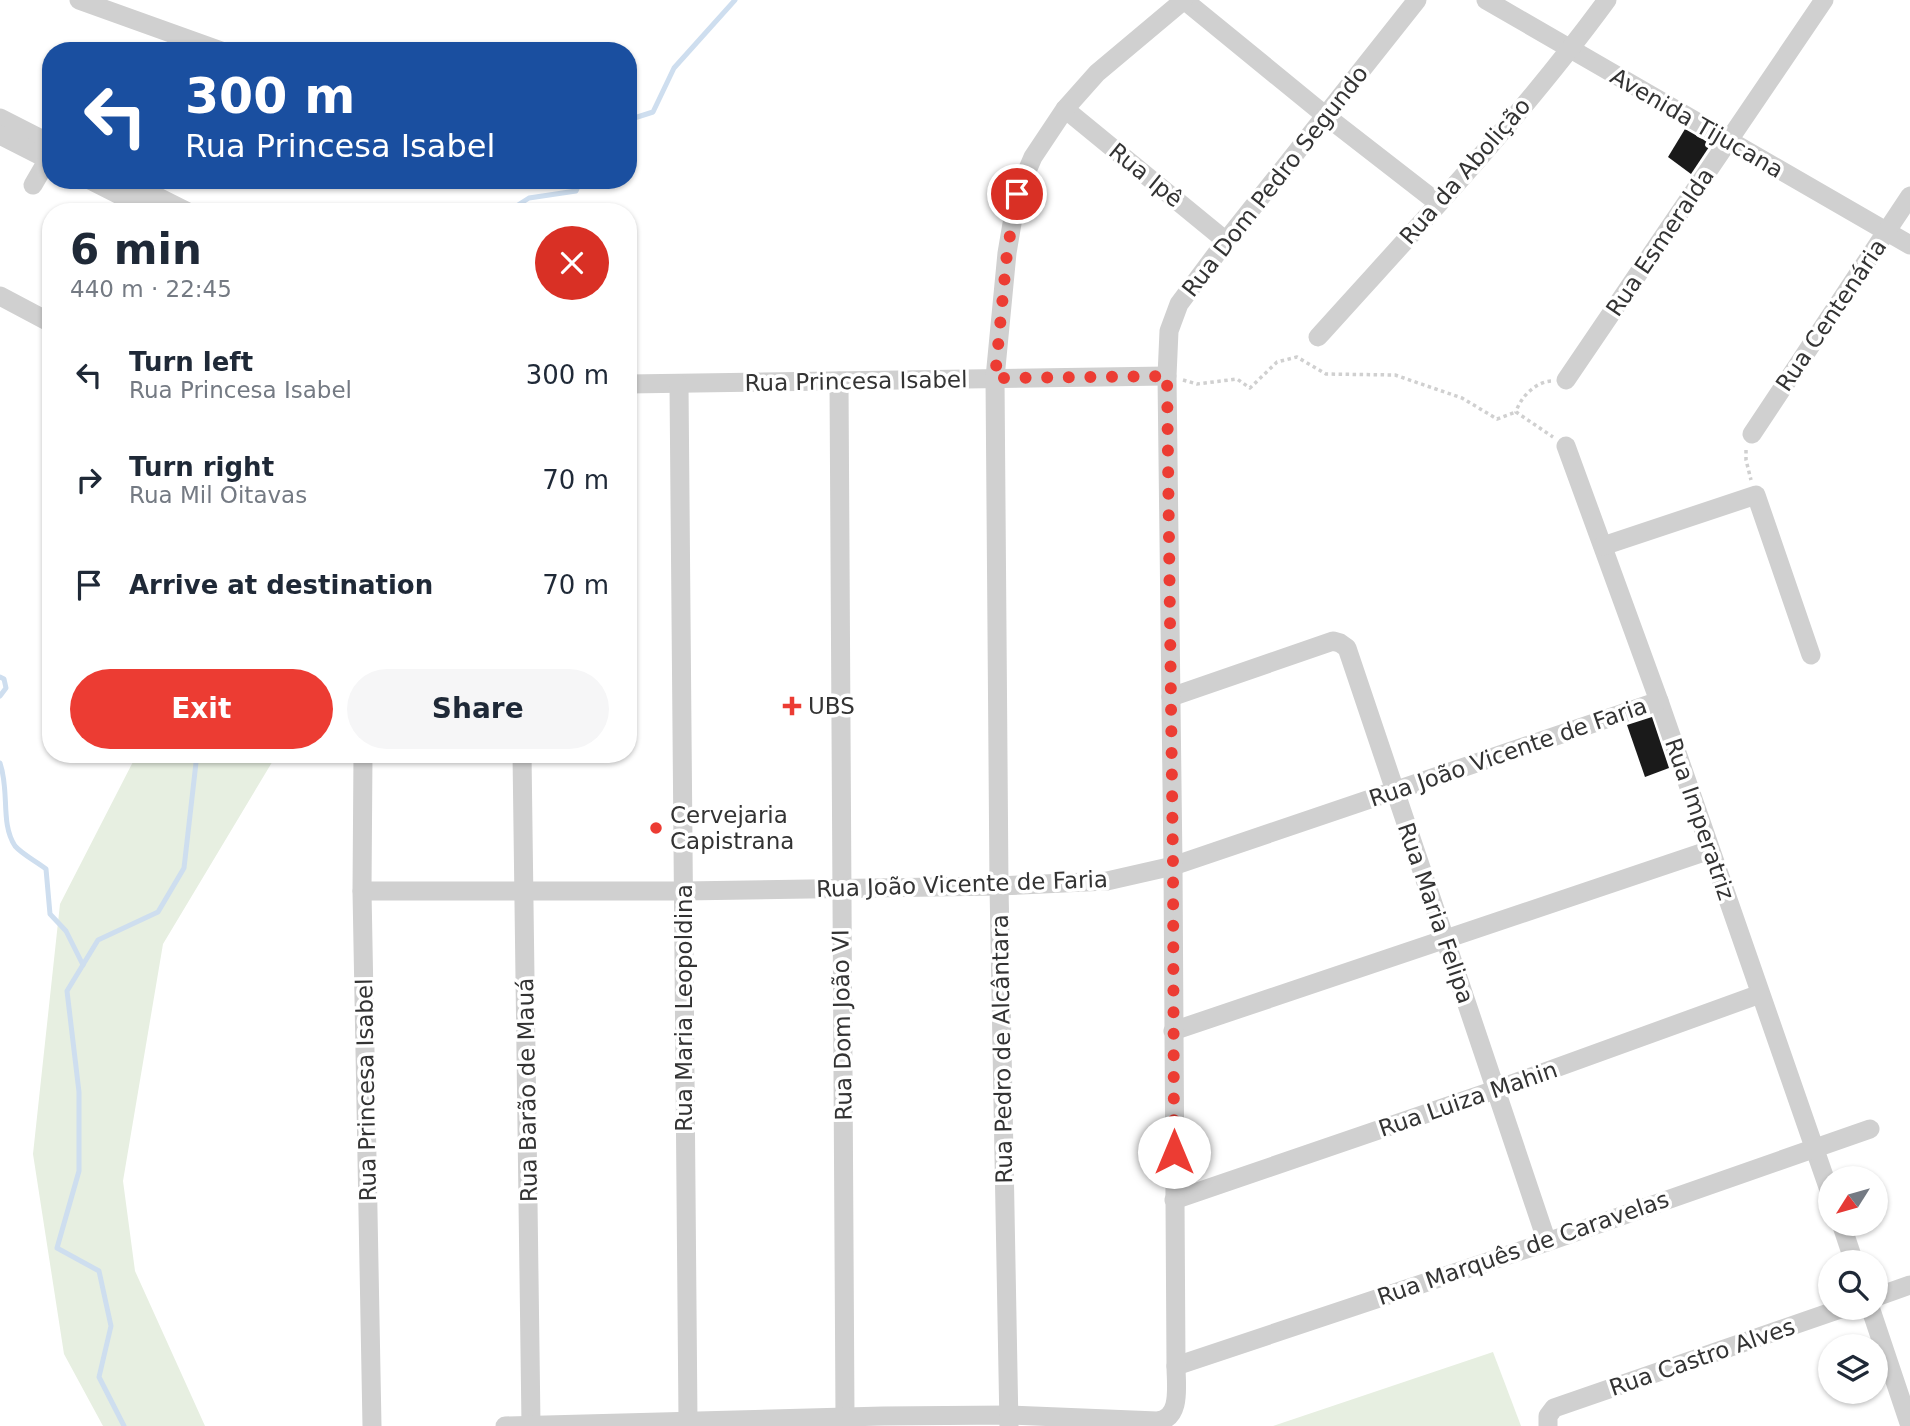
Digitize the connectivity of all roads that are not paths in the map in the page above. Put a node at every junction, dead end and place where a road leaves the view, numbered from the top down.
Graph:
1 (79, 0) edge
2 (1184, 0) edge
3 (1417, 0) edge
4 (1486, 0) edge
5 (1607, 0) edge
6 (1824, 0) edge
7 (196, 42) edge
8 (1571, 50) junction
9 (1065, 109) junction
10 (1326, 116) junction
11 (0, 118) edge
12 (0, 135) edge
13 (1728, 142) junction
14 (42, 148) edge
15 (42, 151) edge
16 (42, 169) edge
17 (33, 185) dead end
18 (108, 189) edge
19 (142, 189) edge
20 (1910, 196) edge
21 (135, 203) edge
22 (170, 203) edge
23 (1438, 203) junction
24 (1886, 231) junction
25 (1226, 241) junction
26 (1910, 245) edge
27 (0, 296) edge
28 (42, 318) edge
29 (1318, 337) dead end
30 (1167, 376) junction
31 (995, 378) junction
32 (1566, 380) road end
33 (839, 382) junction
34 (637, 384) edge
35 (679, 384) junction
36 (1752, 434) road end
37 (1566, 446) road end
38 (1603, 546) junction
39 (1811, 655) dead end
40 (1171, 696) junction
41 (1659, 701) junction
42 (363, 763) edge
43 (522, 763) edge
44 (1395, 791) junction
45 (1710, 850) junction
46 (1173, 866) junction
47 (999, 886) junction
48 (840, 888) junction
49 (524, 890) junction
50 (362, 891) junction
51 (684, 891) junction
52 (1446, 940) junction
53 (1760, 994) junction
54 (1173, 1031) junction
55 (1495, 1090) junction
56 (1870, 1129) dead end
57 (1815, 1147) junction
58 (1821, 1166) edge
59 (1174, 1200) junction
60 (1547, 1241) junction
61 (1910, 1285) edge
62 (1888, 1293) edge
63 (1818, 1317) edge
64 (1874, 1320) edge
65 (1177, 1366) junction
66 (845, 1417) junction
67 (688, 1421) junction
68 (883, 1421) edge
69 (1009, 1421) edge
70 (372, 1426) edge
71 (505, 1426) edge
72 (531, 1426) edge
73 (1548, 1426) edge
74 (1910, 1426) edge

1 - 7 street
2 - 9 street, Rua Pedro de Alcântara
2 - 10 street
3 - 10 street, Rua Dom Pedro Segundo
4 - 8 street, Avenida Tijucana
5 - 8 street, Rua da Abolição
6 - 13 street, Rua Esmeralda
8 - 13 street, Avenida Tijucana
8 - 23 street, Rua da Abolição
9 - 25 street, Rua Ipê
9 - 31 street, Rua Pedro de Alcântara
10 - 23 street
10 - 25 street, Rua Dom Pedro Segundo
11 - 14 street
12 - 15 street
13 - 24 street, Avenida Tijucana
13 - 32 street, Rua Esmeralda
16 - 17 street
18 - 21 street
19 - 22 street
20 - 24 street, Rua Centenária
23 - 29 street, Rua da Abolição
24 - 26 street, Avenida Tijucana
24 - 36 street, Rua Centenária
25 - 30 street, Rua Dom Pedro Segundo
27 - 28 street
30 - 31 street, Rua Princesa Isabel
30 - 40 street, Rua Dom Pedro Segundo
31 - 33 street, Rua Princesa Isabel
31 - 47 street, Rua Pedro de Alcântara
33 - 35 street, Rua Princesa Isabel
33 - 48 street, Rua Dom João VI
34 - 35 street, Rua Princesa Isabel
35 - 51 street, Rua Maria Leopoldina
37 - 38 street, Rua Imperatriz
38 - 39 street
38 - 41 street, Rua Imperatriz
40 - 44 street, Rua Maria Felipa
40 - 46 street, Rua Dom Pedro Segundo
41 - 44 street, Rua João Vicente de Faria
41 - 45 street, Rua Imperatriz
42 - 50 street, Rua Princesa Isabel
43 - 49 street, Rua Barão de Mauá
44 - 46 street, Rua João Vicente de Faria
44 - 52 street, Rua Maria Felipa
45 - 52 street
45 - 53 street, Rua Imperatriz
46 - 47 street, Rua João Vicente de Faria
46 - 54 street, Rua Dom Pedro Segundo
47 - 48 street, Rua João Vicente de Faria
47 - 69 street, Rua Pedro de Alcântara
48 - 51 street, Rua João Vicente de Faria
48 - 66 street, Rua Dom João VI
49 - 50 street, Rua João Vicente de Faria
49 - 51 street, Rua João Vicente de Faria
49 - 72 street, Rua Barão de Mauá
50 - 70 street, Rua Princesa Isabel
51 - 67 street, Rua Maria Leopoldina
52 - 54 street
52 - 55 street, Rua Maria Felipa
53 - 55 street, Rua Luiza Mahin
53 - 57 street, Rua Imperatriz
54 - 59 street, Rua Dom Pedro Segundo
55 - 59 street, Rua Luiza Mahin
55 - 60 street, Rua Maria Felipa
56 - 57 street, Rua Marquês de Caravelas
57 - 58 street, Rua Imperatriz
57 - 60 street, Rua Marquês de Caravelas
59 - 65 street, Rua Dom Pedro Segundo
60 - 65 street, Rua Marquês de Caravelas
61 - 62 street
63 - 73 street, Rua Castro Alves
64 - 74 street
65 - 69 street, Rua Dom Pedro Segundo
66 - 67 street
66 - 68 street
67 - 72 street
68 - 69 street
71 - 72 street

